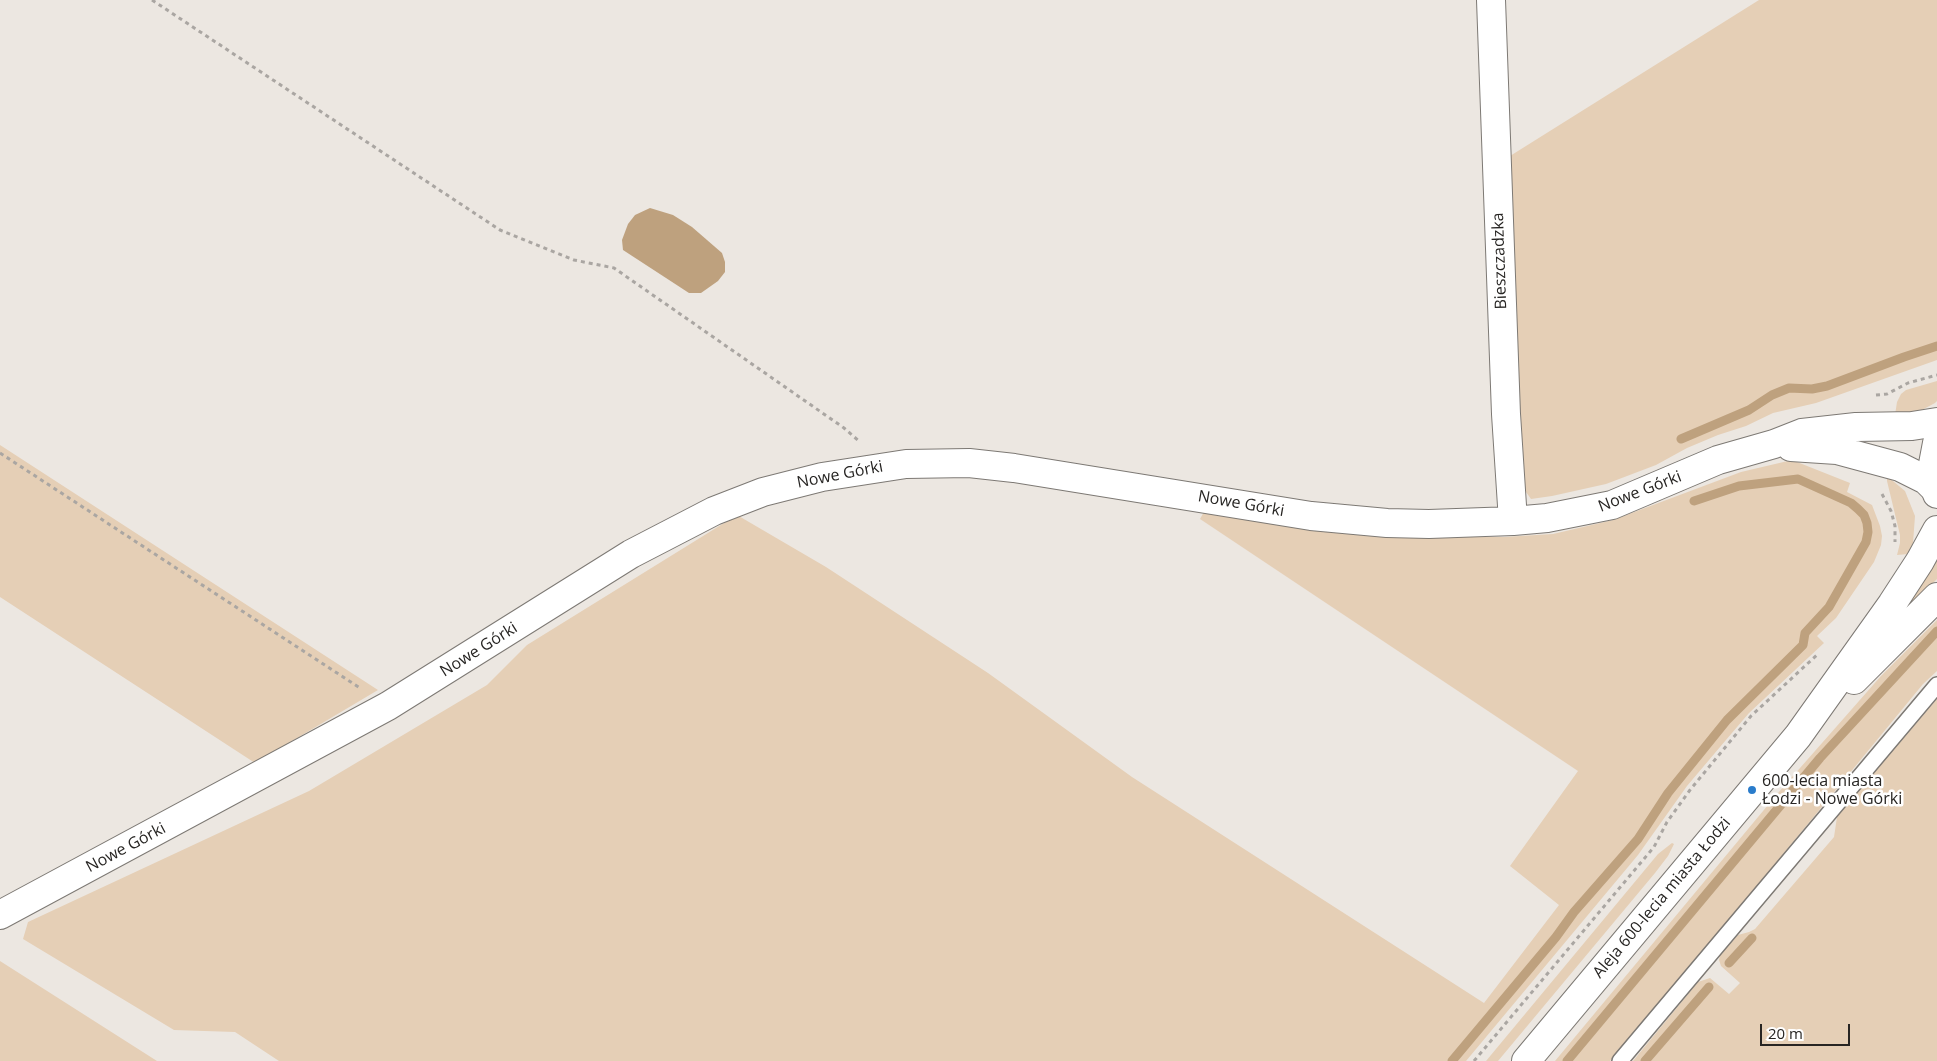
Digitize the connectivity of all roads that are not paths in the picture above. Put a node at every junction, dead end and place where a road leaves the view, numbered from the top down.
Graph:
1 (1491, 0) edge
2 (1937, 422) edge
3 (1937, 443) edge
4 (1774, 444) junction
5 (1936, 492) edge
6 (1513, 521) junction
7 (1937, 530) edge
8 (1937, 597) edge
9 (1937, 686) edge
10 (1798, 736) junction
11 (0, 915) edge
12 (1526, 1061) edge
13 (1620, 1061) edge

1 - 6 street, Bieszczadzka
2 - 4 street, Nowe Górki
3 - 5 street
4 - 5 street, Nowe Górki
4 - 6 street, Nowe Górki
6 - 11 street, Nowe Górki
7 - 10 street, Aleja 600-lecia miasta Łodzi
8 - 10 street, Aleja 600-lecia miasta Łodzi
9 - 13 lane
10 - 12 street, Aleja 600-lecia miasta Łodzi

